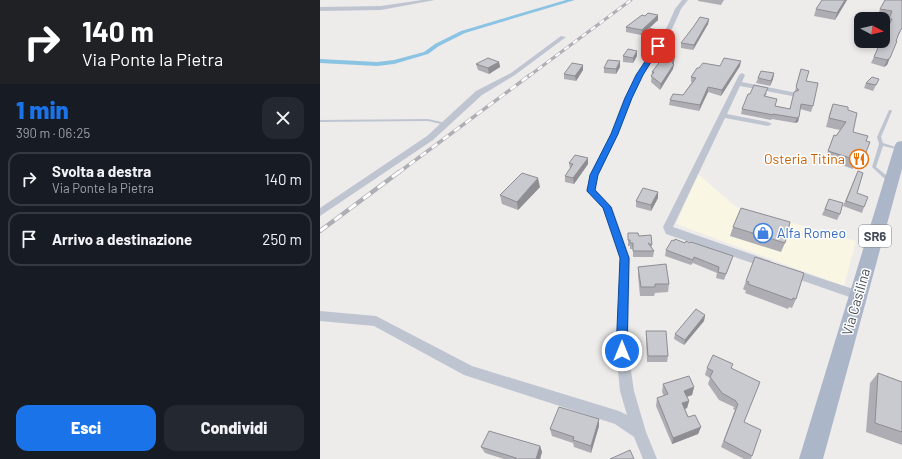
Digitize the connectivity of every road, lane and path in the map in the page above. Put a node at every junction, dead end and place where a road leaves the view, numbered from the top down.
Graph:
1 (432, 0) edge
2 (684, 0) edge
3 (320, 9) edge
4 (563, 38) dead end
5 (792, 94) edge
6 (890, 111) dead end
7 (723, 115) junction
8 (320, 121) edge
9 (445, 124) junction
10 (768, 124) dead end
11 (881, 144) junction
12 (901, 147) edge
13 (891, 182) junction
14 (320, 213) edge
15 (858, 296) junction
16 (320, 316) edge
17 (639, 432) junction
18 (650, 459) edge
19 (811, 459) edge

1 - 3 street
2 - 17 street
4 - 9 street
5 - 7 street
6 - 11 lane
7 - 10 street
7 - 15 street
8 - 9 lane
9 - 14 street
11 - 12 lane
11 - 13 lane
12 - 13 main road, Via Casilina / SR6
13 - 15 main road, Via Casilina / SR6
15 - 19 main road, Via Casilina / SR6
16 - 17 street
17 - 18 street

